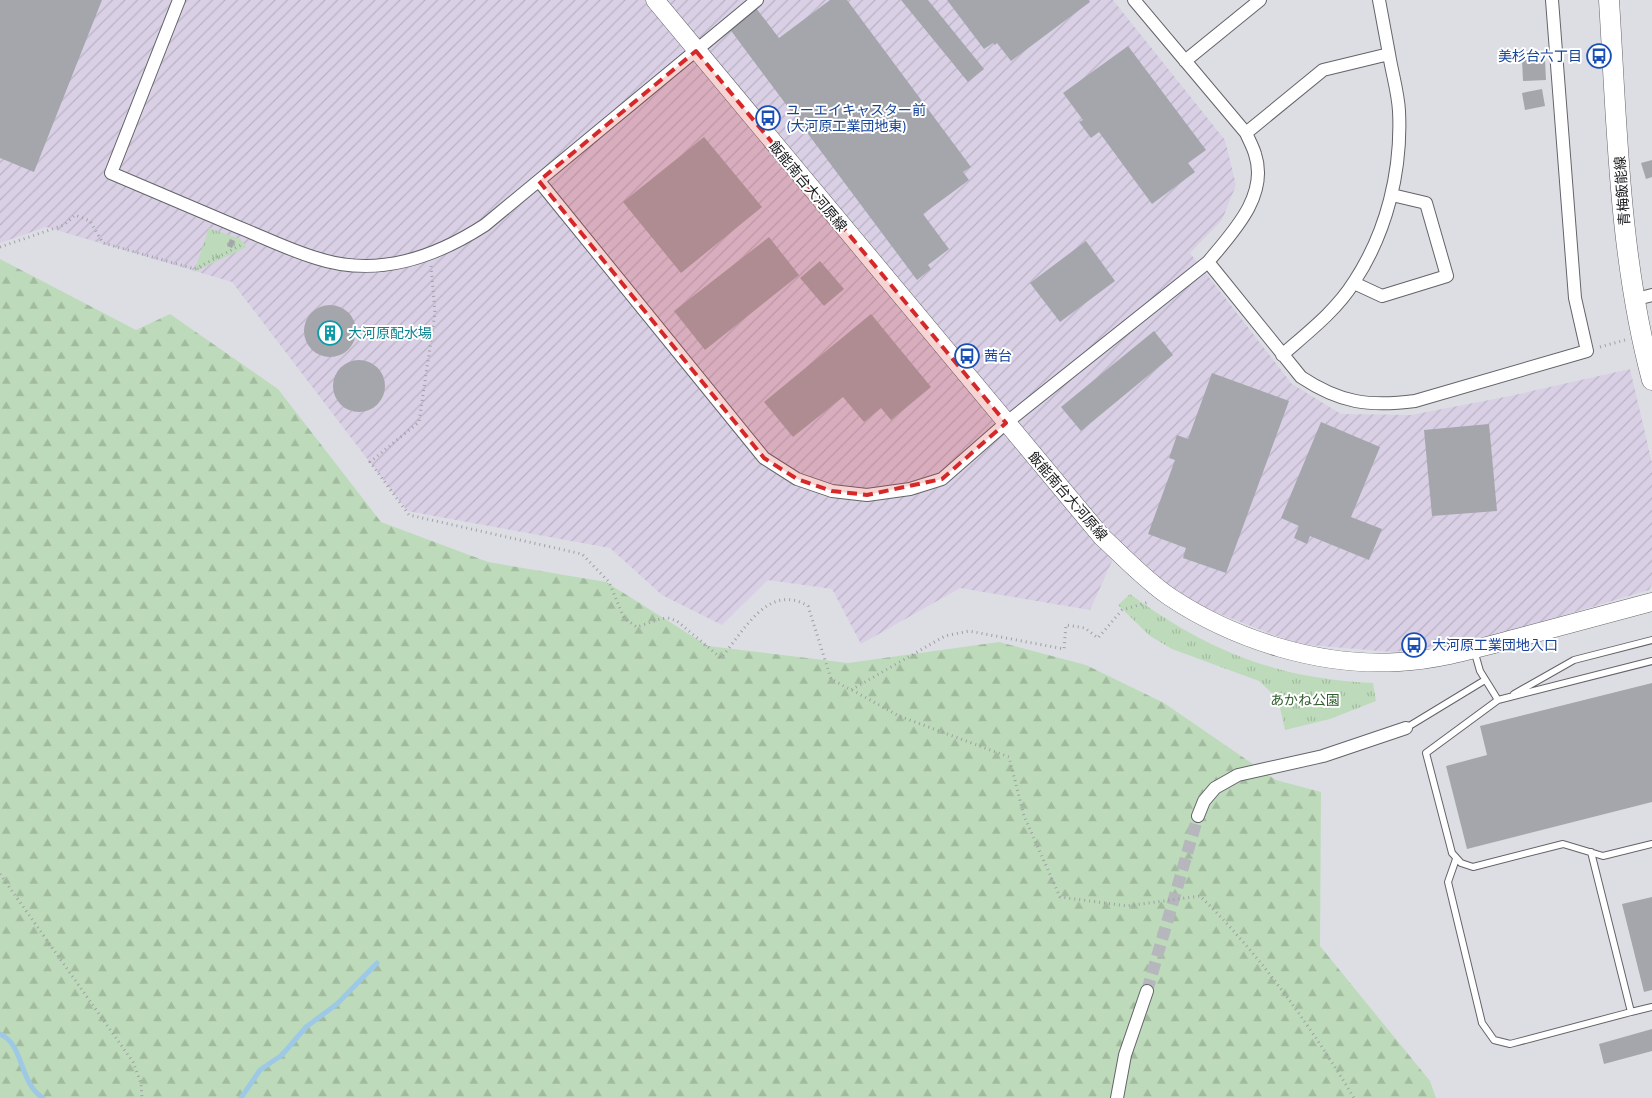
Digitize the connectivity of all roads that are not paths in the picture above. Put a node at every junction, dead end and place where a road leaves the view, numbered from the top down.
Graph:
1 (180, 0) edge
2 (655, 0) edge
3 (757, 0) edge
4 (1134, 0) edge
5 (1260, 0) edge
6 (1379, 0) edge
7 (1552, 0) edge
8 (1609, 0) edge
9 (696, 51) junction
10 (1388, 54) junction
11 (1185, 61) junction
12 (1246, 134) junction
13 (539, 181) junction
14 (1392, 195) junction
15 (1208, 262) junction
16 (1354, 283) junction
17 (1643, 298) edge
18 (1282, 355) junction
19 (1652, 380) edge
20 (1006, 424) junction
21 (1652, 602) edge
22 (1652, 640) edge
23 (1474, 649) junction
24 (1652, 662) edge
25 (1485, 680) junction
26 (1506, 698) junction
27 (1498, 700) junction
28 (1406, 728) joint
29 (1198, 816) tunnel mouth
30 (1652, 844) edge
31 (1591, 852) junction
32 (1456, 859) junction
33 (1146, 991) tunnel mouth
34 (1652, 1007) edge
35 (1631, 1012) junction
36 (1118, 1098) edge

1 - 13 street
2 - 9 street, 飯能南台大河原線
3 - 9 street
4 - 11 street
5 - 11 street
6 - 10 street
7 - 18 street
8 - 17 main road, 青梅飯能線
9 - 13 street
9 - 20 street, 飯能南台大河原線
10 - 12 street
10 - 14 street
11 - 12 street
12 - 15 street
13 - 20 street
14 - 16 street
14 - 16 street
15 - 18 street
15 - 20 street
16 - 18 street
17 - 19 main road, 青梅飯能線
20 - 23 street, 飯能南台大河原線
21 - 23 street, 飯能南台大河原線
22 - 26 lane
23 - 25 lane
24 - 26 lane
25 - 27 lane
25 - 28 lane
26 - 27 lane
27 - 32 lane
28 - 29 street
30 - 31 lane
31 - 32 lane
31 - 35 lane
32 - 35 lane
33 - 36 street
34 - 35 lane

